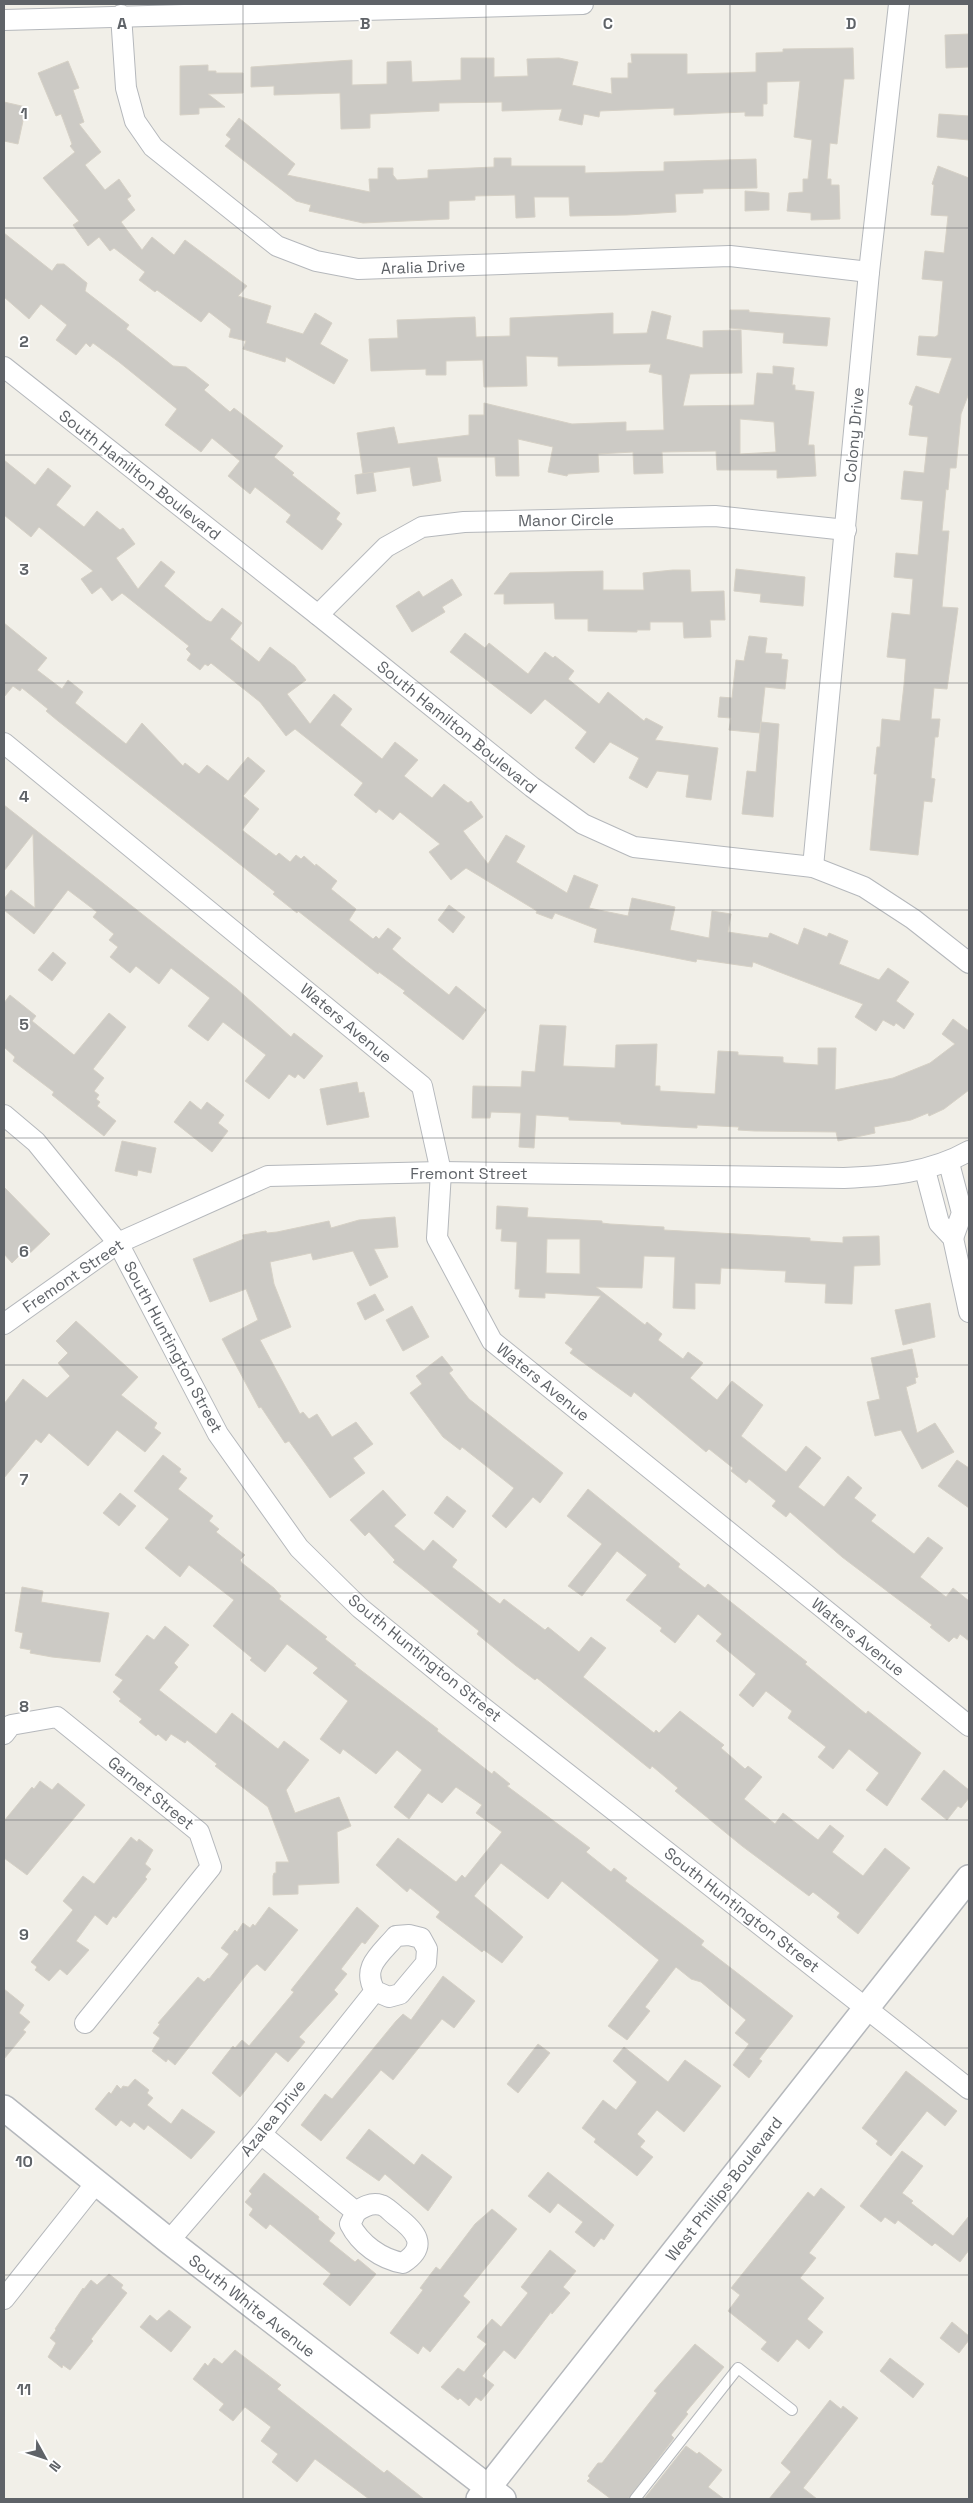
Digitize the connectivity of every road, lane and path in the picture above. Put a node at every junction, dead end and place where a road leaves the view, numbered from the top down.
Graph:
1 (582, 4) edge
2 (899, 4) edge
3 (121, 15) junction
4 (4, 20) edge
5 (869, 272) junction
6 (4, 367) edge
7 (846, 530) junction
8 (318, 615) junction
9 (4, 743) edge
10 (813, 867) junction
11 (969, 963) edge
12 (4, 1116) edge
13 (969, 1152) edge
14 (949, 1163) junction
15 (925, 1170) junction
16 (441, 1172) junction
17 (953, 1238) junction
18 (118, 1243) junction
19 (969, 1312) edge
20 (4, 1324) edge
21 (969, 1726) edge
22 (4, 1734) edge
23 (969, 1878) edge
24 (375, 1991) dead end
25 (868, 2008) junction
26 (85, 2023) dead end
27 (969, 2090) edge
28 (4, 2108) edge
29 (261, 2134) junction
30 (96, 2183) junction
31 (356, 2212) dead end
32 (169, 2241) junction
33 (4, 2299) edge
34 (792, 2410) dead end
35 (490, 2495) edge
36 (635, 2499) edge

1 - 3 street
2 - 5 street, Colony Drive
3 - 4 street
3 - 5 street, Aralia Drive
5 - 7 street, Colony Drive
6 - 8 street, South Hamilton Boulevard
7 - 8 street, Manor Circle
7 - 10 street, Colony Drive
8 - 10 street, South Hamilton Boulevard
9 - 16 street, Waters Avenue
10 - 11 street, South Hamilton Boulevard
12 - 18 street, South Huntington Street
13 - 14 street, Fremont Street
14 - 15 street, Fremont Street
14 - 17 street
15 - 16 street, Fremont Street
15 - 17 street
16 - 18 street, Fremont Street
16 - 21 street, Waters Avenue
17 - 19 street
18 - 20 street, Fremont Street
18 - 25 street, South Huntington Street
22 - 26 street, Garnet Street
23 - 25 street, West Phillips Boulevard
24 - 29 street, Azalea Drive
25 - 27 street, South Huntington Street
25 - 35 street, West Phillips Boulevard
28 - 30 street, South White Avenue
29 - 31 street
29 - 32 street, Azalea Drive
30 - 32 street, South White Avenue
30 - 33 street
32 - 35 street, South White Avenue
34 - 36 lane

